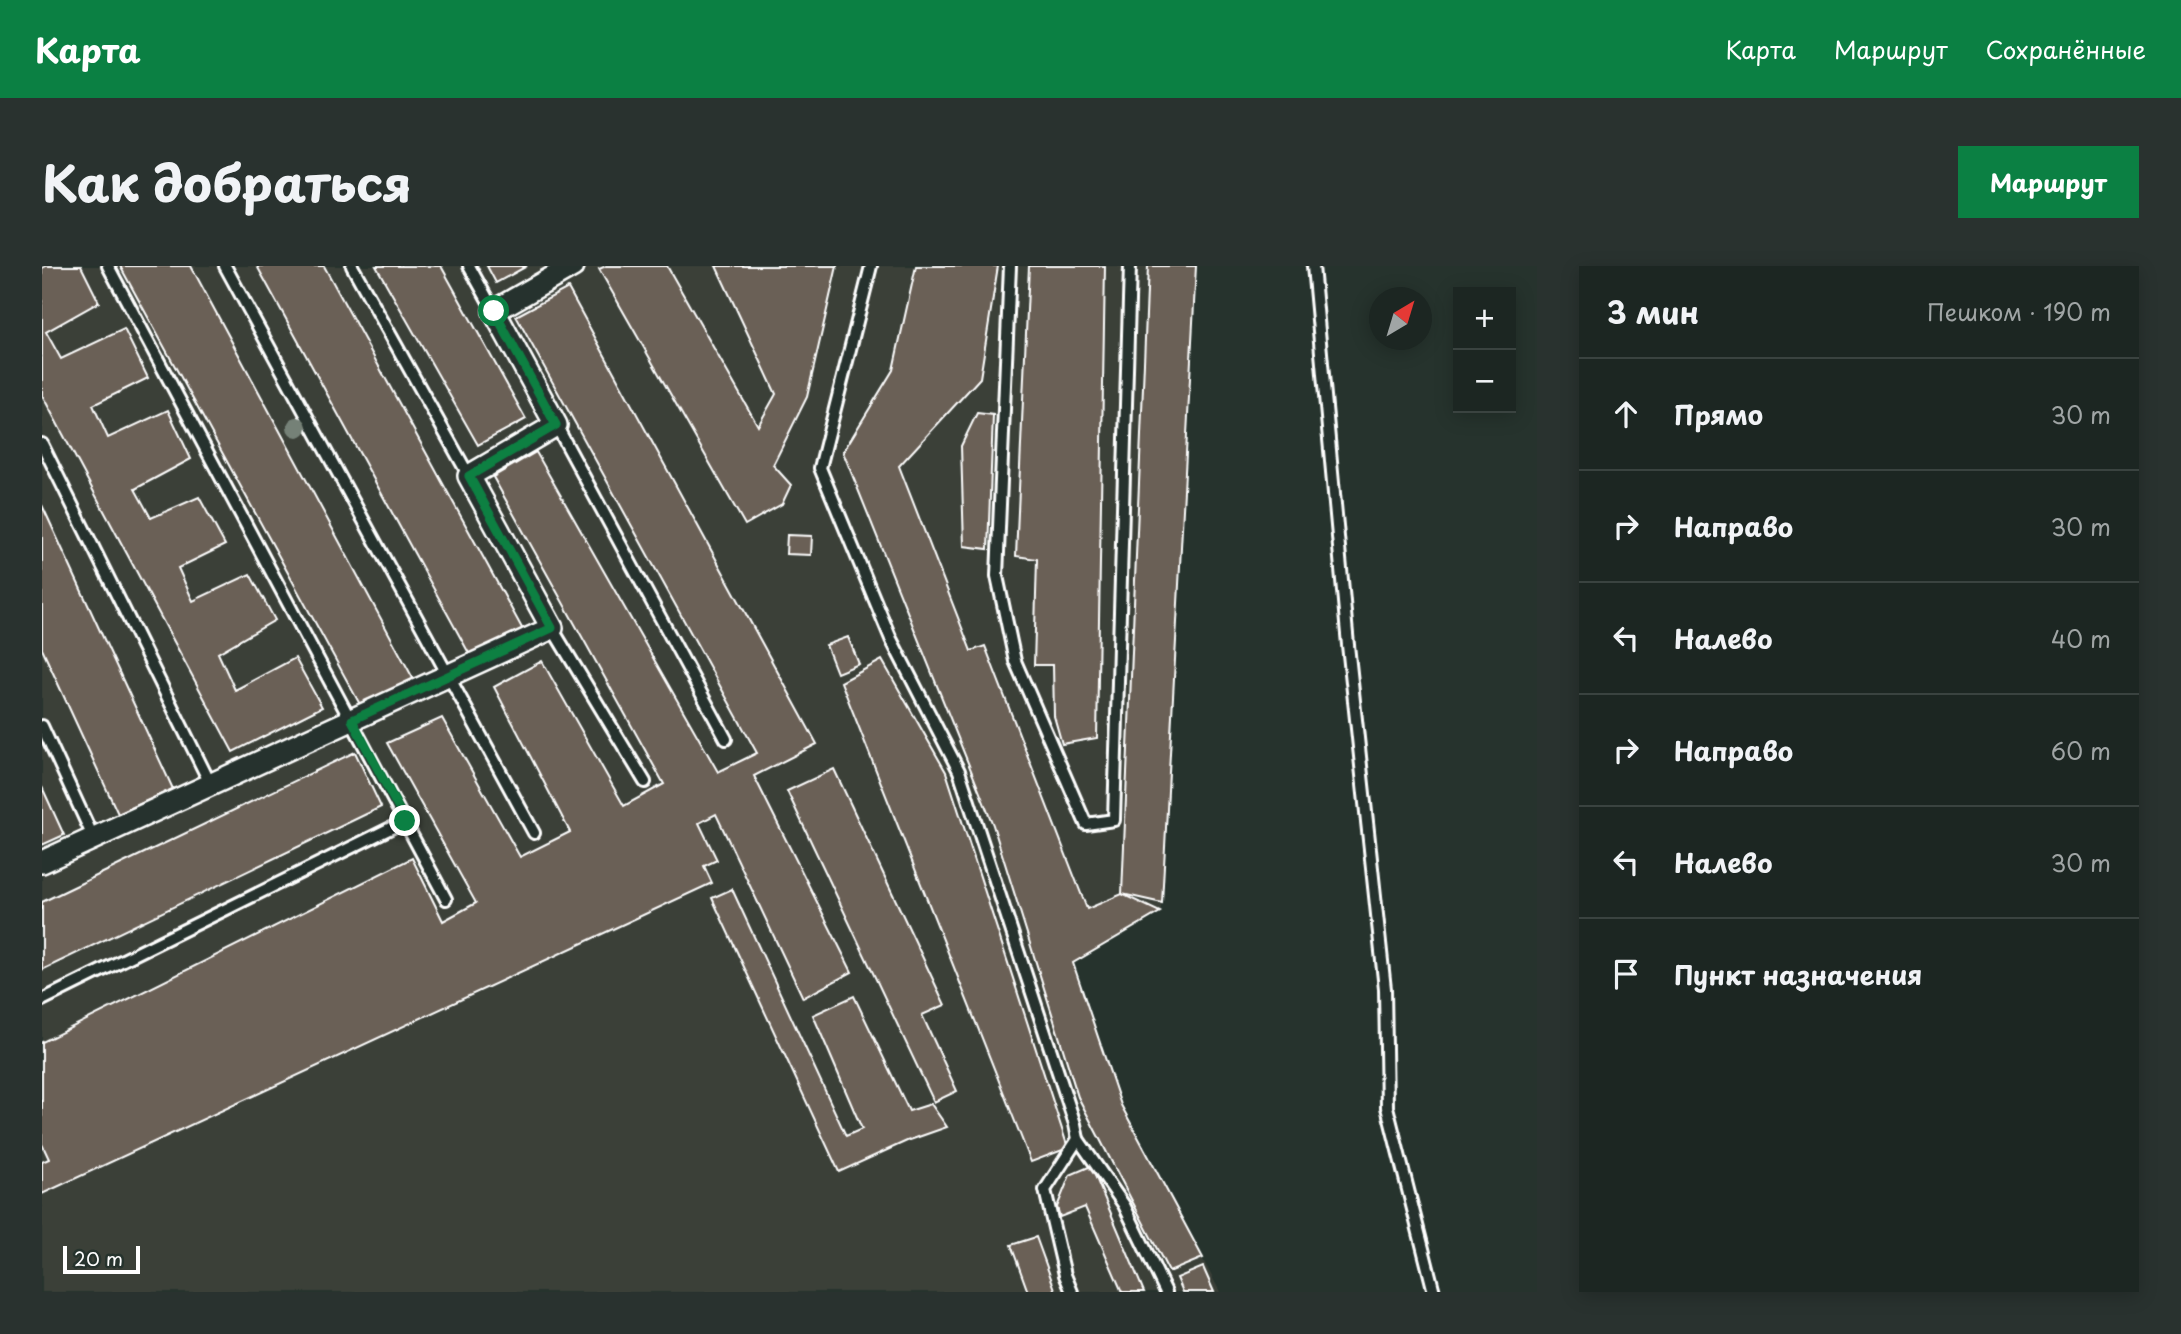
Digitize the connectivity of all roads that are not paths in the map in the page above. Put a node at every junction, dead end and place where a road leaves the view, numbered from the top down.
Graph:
1 (108, 266) edge
2 (225, 266) edge
3 (352, 266) edge
4 (469, 266) edge
5 (573, 266) edge
6 (872, 266) edge
7 (1010, 266) edge
8 (1130, 266) edge
9 (1312, 266) edge
10 (494, 311) junction
11 (556, 425) junction
12 (42, 444) edge
13 (469, 476) junction
14 (552, 628) junction
15 (447, 677) junction
16 (352, 720) junction
17 (42, 726) edge
18 (726, 739) dead end
19 (645, 782) dead end
20 (211, 785) junction
21 (405, 821) junction
22 (534, 833) dead end
23 (94, 839) junction
24 (42, 863) edge
25 (446, 899) dead end
26 (42, 1000) edge
27 (1079, 1139) junction
28 (1072, 1292) edge
29 (1166, 1292) edge
30 (1434, 1292) edge

1 - 16 lane
2 - 15 lane
3 - 13 lane
4 - 10 lane
5 - 10 street
6 - 27 lane
7 - 8 lane
9 - 30 lane
10 - 11 street
11 - 13 street
11 - 18 lane
12 - 20 lane
13 - 14 street
14 - 15 street
14 - 19 lane
15 - 16 street
15 - 22 lane
16 - 20 street
16 - 21 lane
17 - 23 lane
20 - 23 street
21 - 25 lane
21 - 26 lane
23 - 24 street
27 - 28 lane
27 - 29 lane

